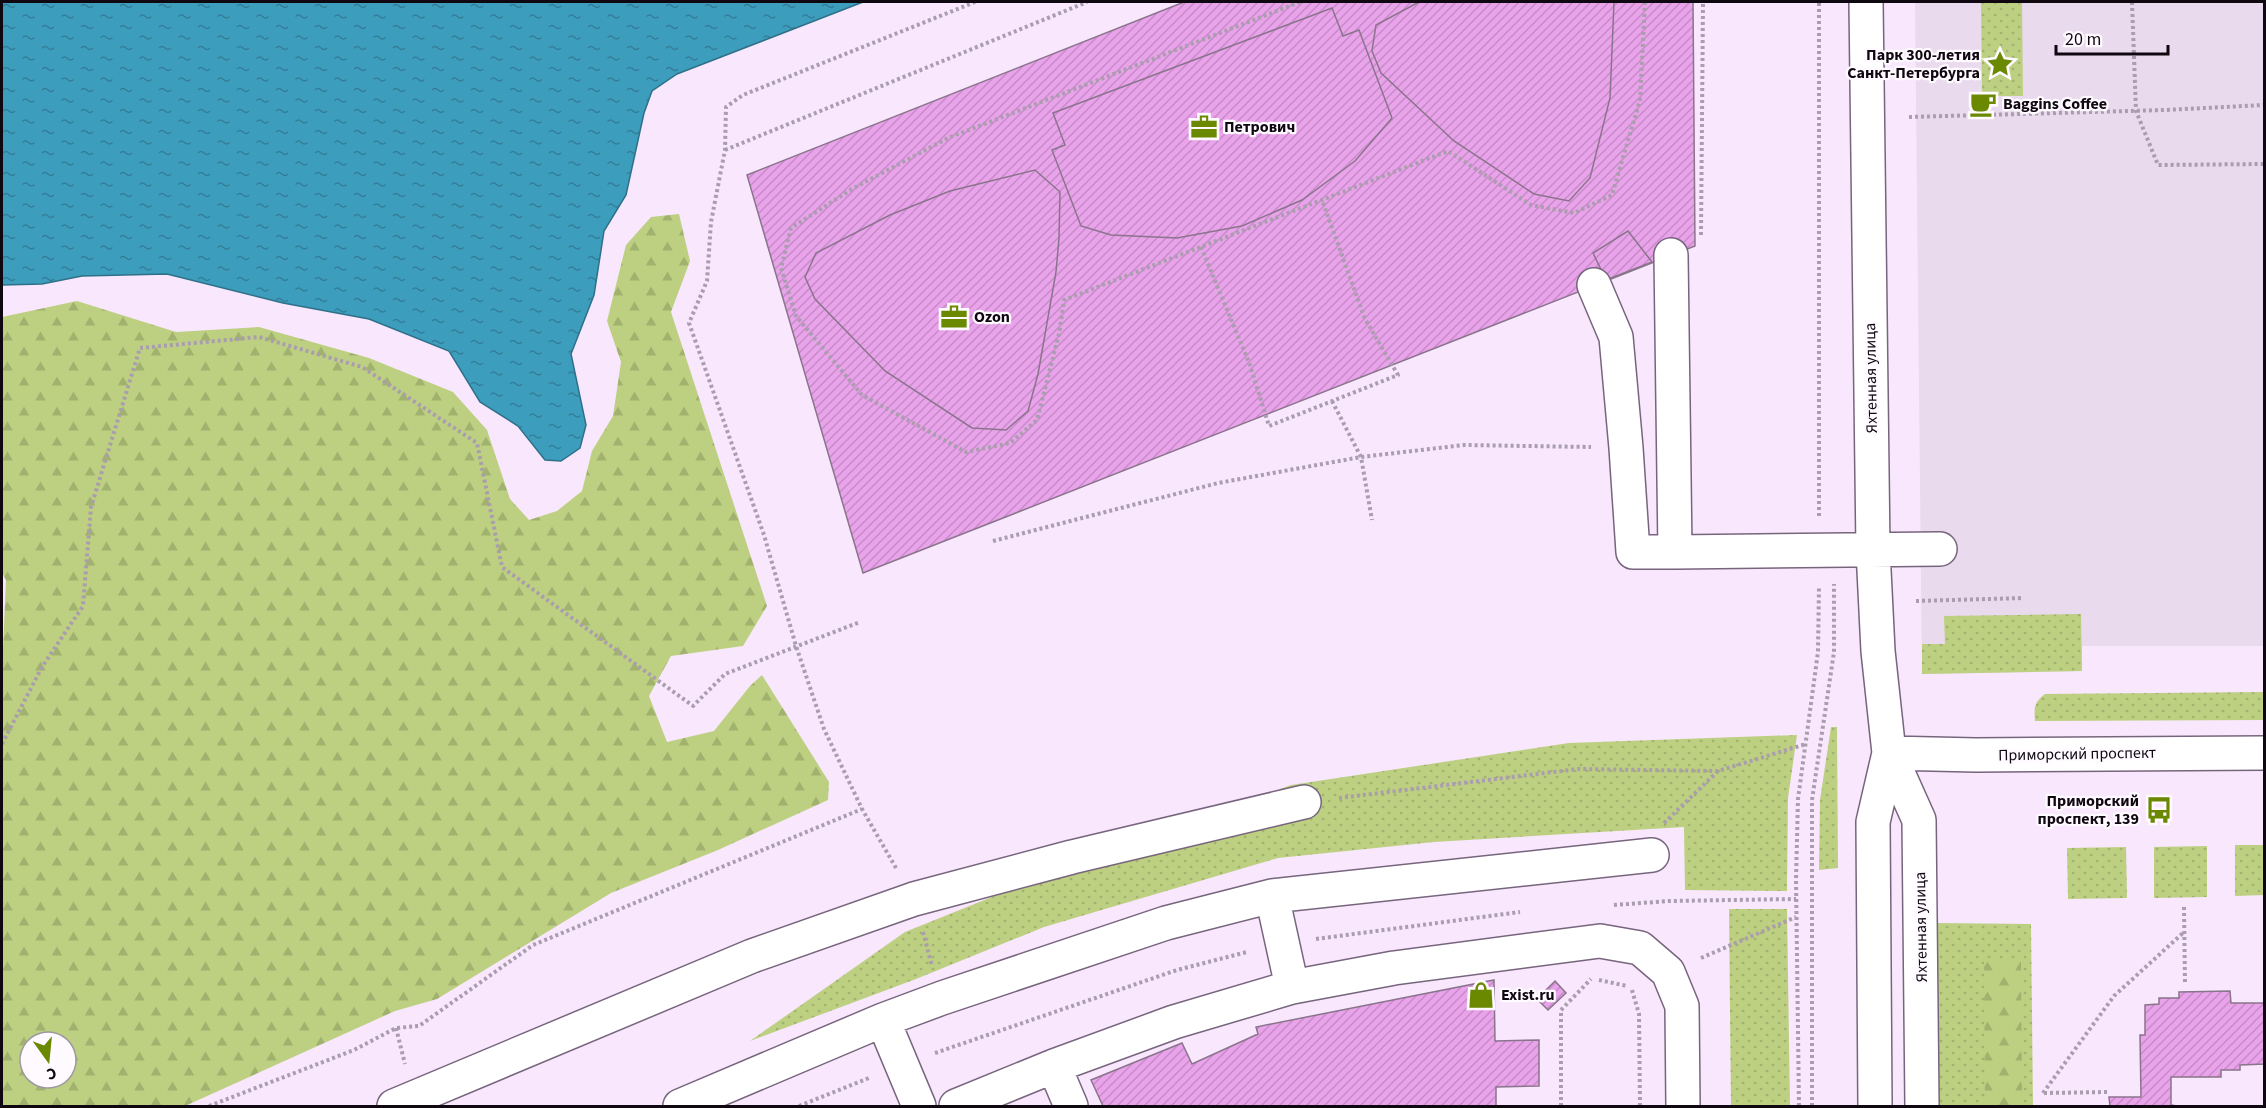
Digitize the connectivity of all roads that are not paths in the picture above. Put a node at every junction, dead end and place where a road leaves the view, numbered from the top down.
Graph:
1 (1866, 2) edge
2 (1671, 255) dead end
3 (1594, 285) dead end
4 (1928, 549) dead end
5 (1873, 550) junction
6 (1675, 552) junction
7 (1889, 753) junction
8 (2265, 753) edge
9 (1304, 802) road end
10 (1652, 855) road end
11 (1272, 896) junction
12 (1292, 987) junction
13 (882, 1020) junction
14 (1054, 1066) junction
15 (394, 1107) edge
16 (680, 1107) edge
17 (919, 1107) edge
18 (956, 1107) edge
19 (1071, 1107) edge
20 (1683, 1107) edge
21 (1875, 1107) edge
22 (1922, 1107) edge

1 - 5 street, Яхтенная улица
2 - 6 street
3 - 6 street
4 - 5 street
5 - 6 street
5 - 7 street, Яхтенная улица
7 - 8 street, Приморский проспект
7 - 21 street, Яхтенная улица
7 - 22 street, Яхтенная улица
9 - 15 street
10 - 11 street
11 - 12 street
11 - 13 street
12 - 14 street
12 - 20 street
13 - 16 street
13 - 17 street
14 - 18 street
14 - 19 street

